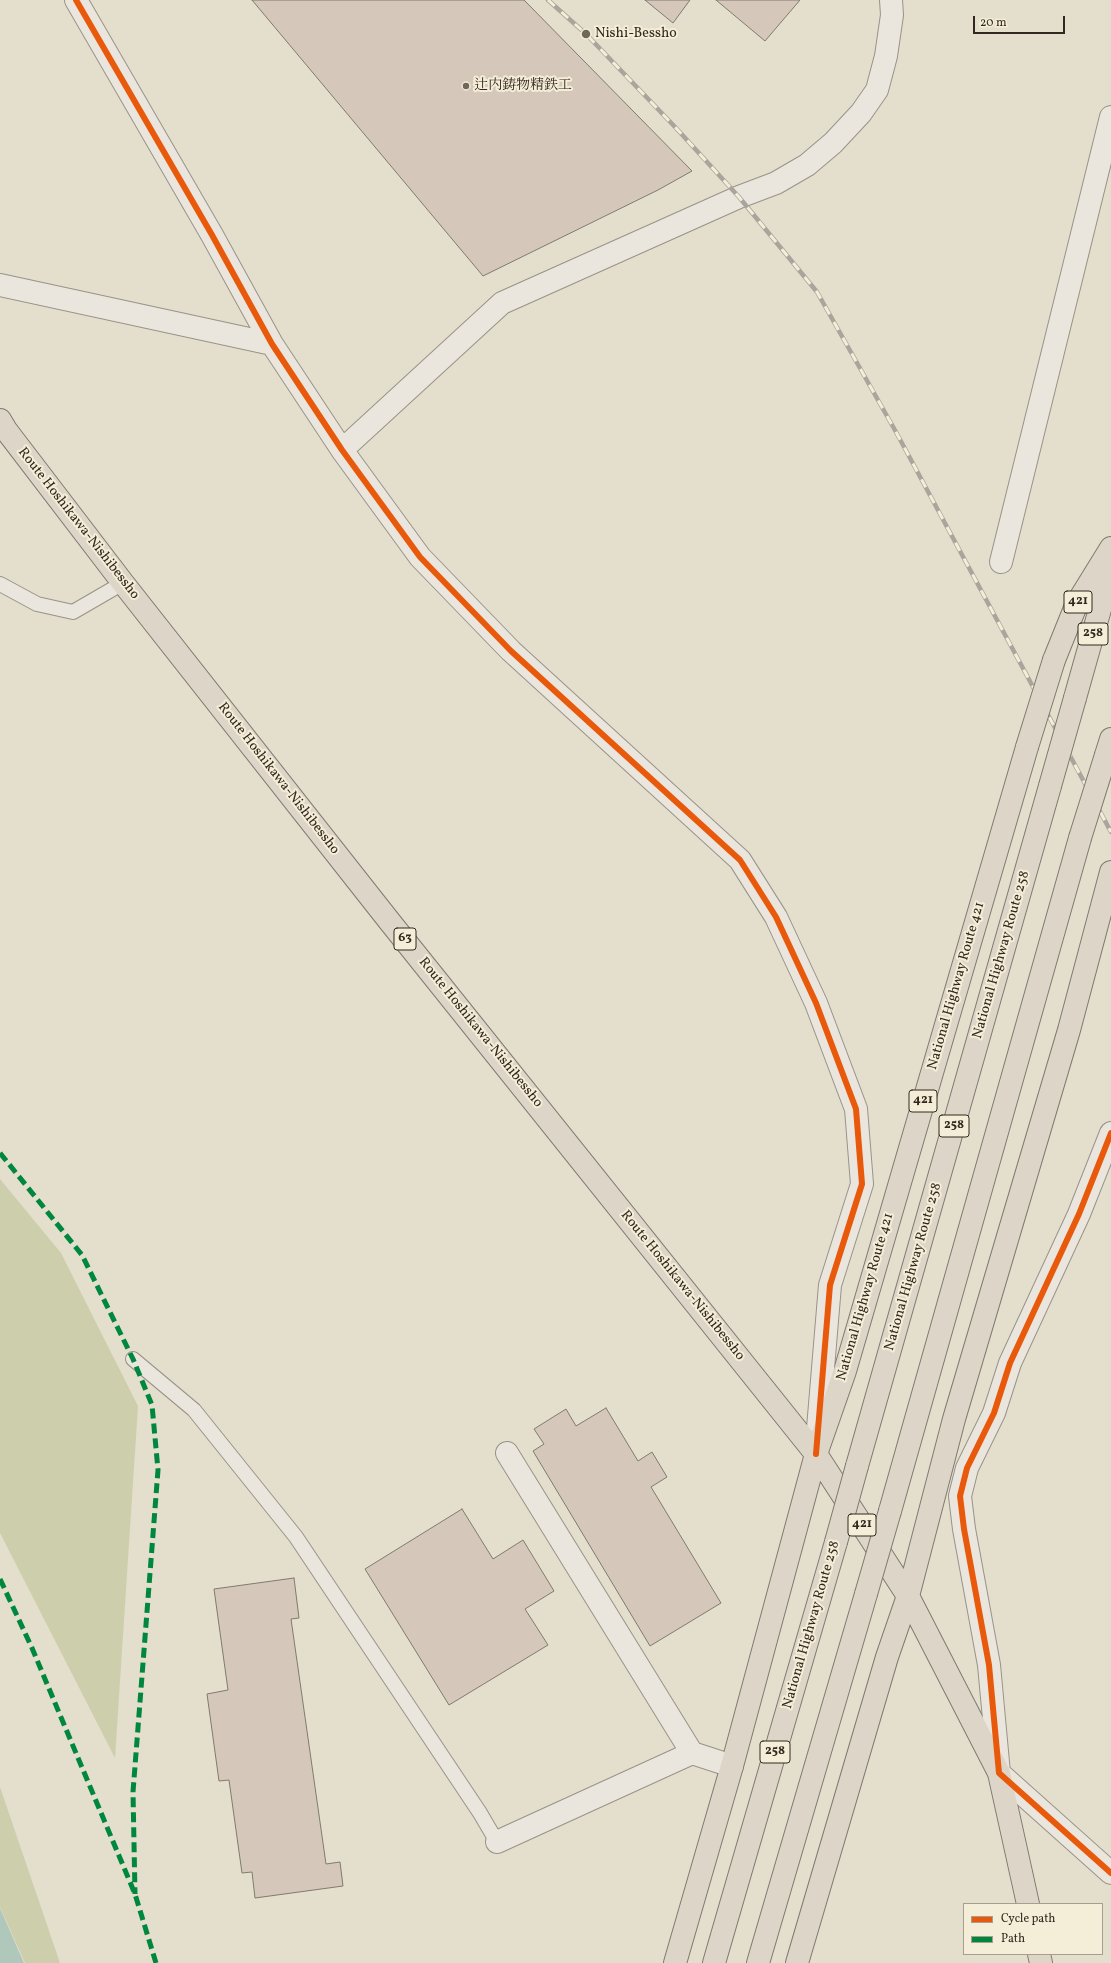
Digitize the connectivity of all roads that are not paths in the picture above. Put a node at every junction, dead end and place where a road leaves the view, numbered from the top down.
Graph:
1 (76, 0) edge
2 (891, 0) edge
3 (1111, 117) edge
4 (0, 285) edge
5 (272, 344) junction
6 (2, 429) edge
7 (342, 450) junction
8 (1111, 548) edge
9 (1001, 562) dead end
10 (1111, 570) edge
11 (123, 583) junction
12 (0, 584) edge
13 (1108, 747) edge
14 (1109, 881) edge
15 (1111, 1133) edge
16 (133, 1359) dead end
17 (507, 1453) dead end
18 (816, 1454) junction
19 (908, 1596) junction
20 (692, 1754) junction
21 (732, 1766) junction
22 (999, 1772) junction
23 (498, 1842) joint
24 (1111, 1873) edge
25 (1028, 1903) edge
26 (675, 1963) edge
27 (714, 1963) edge
28 (758, 1963) edge
29 (797, 1963) edge

1 - 5 street
2 - 7 street
3 - 9 street
4 - 5 street
5 - 7 street
6 - 11 main road, Route Hoshikawa-Nishibessho / 63
7 - 18 street
8 - 18 main road, National Highway Route 421 / 421, bridge
10 - 27 main road, National Highway Route 258 / 258, bridge
11 - 12 lane
11 - 18 main road, Route Hoshikawa-Nishibessho / 63
13 - 28 main road, bridge
14 - 19 main road
15 - 22 street
16 - 23 lane
17 - 20 street
18 - 19 main road, 421
18 - 21 main road, National Highway Route 421
19 - 22 main road, 421
19 - 29 main road
20 - 21 street
20 - 23 street
21 - 26 main road, National Highway Route 421
22 - 24 street
22 - 25 main road, 421

